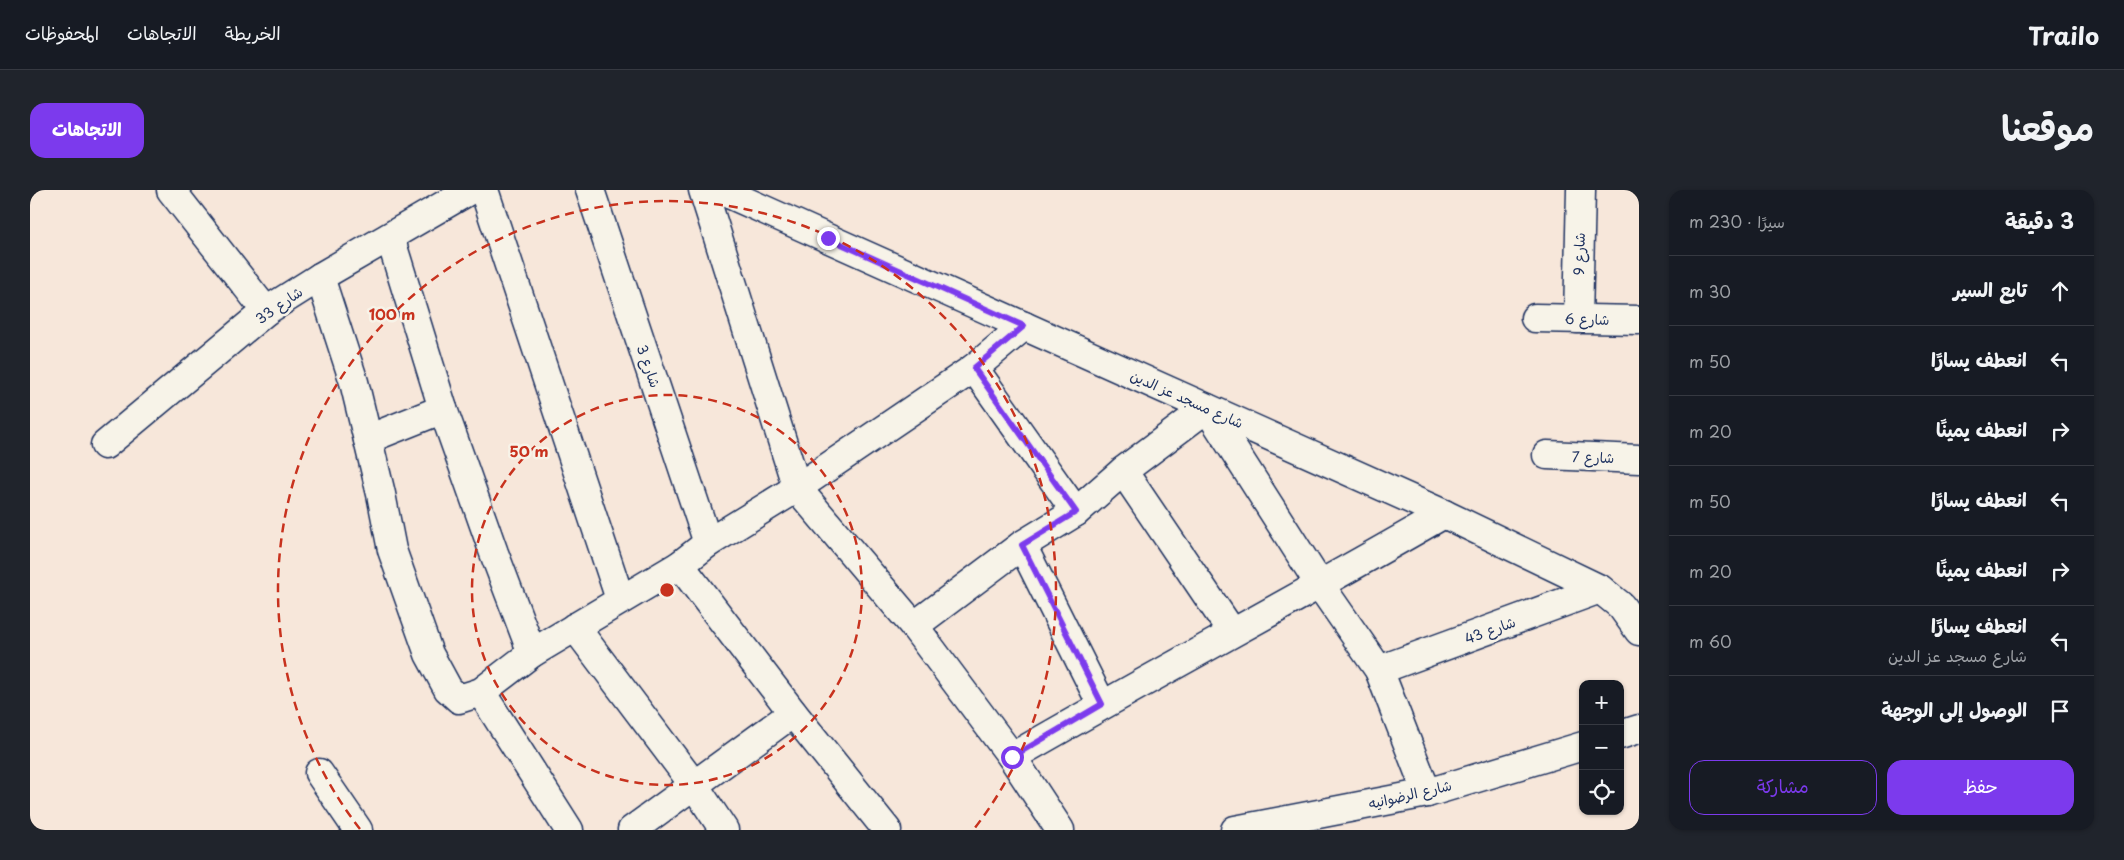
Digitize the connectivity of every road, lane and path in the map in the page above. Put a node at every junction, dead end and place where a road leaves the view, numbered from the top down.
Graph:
1 (171, 190) edge
2 (470, 190) edge
3 (484, 190) edge
4 (590, 190) edge
5 (702, 190) edge
6 (720, 190) edge
7 (1581, 190) edge
8 (390, 236) junction
9 (320, 277) junction
10 (266, 311) junction
11 (1535, 318) dead end
12 (1578, 318) junction
13 (1639, 320) edge
14 (1024, 326) junction
15 (974, 368) junction
16 (1207, 408) junction
17 (444, 409) junction
18 (368, 439) junction
19 (105, 445) dead end
20 (1546, 455) dead end
21 (1639, 459) edge
22 (1123, 470) junction
23 (797, 488) junction
24 (1076, 512) junction
25 (1444, 514) junction
26 (708, 543) junction
27 (1022, 545) junction
28 (680, 565) junction
29 (1320, 585) junction
30 (1600, 589) junction
31 (620, 599) junction
32 (914, 626) junction
33 (576, 627) junction
34 (1639, 630) edge
35 (1232, 632) junction
36 (532, 653) junction
37 (1379, 670) junction
38 (481, 692) junction
39 (1102, 704) junction
40 (793, 713) junction
41 (1639, 729) edge
42 (1624, 734) edge
43 (1579, 747) edge
44 (1012, 757) junction
45 (319, 773) dead end
46 (694, 785) junction
47 (1427, 793) junction
48 (358, 830) edge
49 (569, 830) edge
50 (632, 830) edge
51 (724, 830) edge
52 (887, 830) edge
53 (1060, 830) edge
54 (1235, 830) edge

1 - 10 street
2 - 8 street, شارع 33
3 - 31 street
4 - 26 street, شارع 3
5 - 23 street
6 - 14 street, شارع مسجد عز الدين
7 - 12 street, شارع 9
8 - 9 street, شارع 33
8 - 17 street
9 - 10 street, شارع 33
9 - 18 street
10 - 19 street, شارع 33
11 - 12 street, شارع 6
12 - 13 street, شارع 6
14 - 15 street
14 - 16 street, شارع مسجد عز الدين
15 - 23 street
15 - 24 street
16 - 22 street
16 - 25 street, شارع مسجد عز الدين
16 - 29 street
17 - 18 street
17 - 36 street
18 - 38 street
20 - 21 street, شارع 7
22 - 24 street
22 - 35 street
23 - 26 street
23 - 32 street
24 - 27 street
25 - 29 street
25 - 30 street, شارع مسجد عز الدين
26 - 28 street
27 - 32 street
27 - 39 street
28 - 31 street
28 - 40 street
29 - 35 street
29 - 37 street
30 - 34 street, شارع مسجد عز الدين
30 - 37 street, شارع 43
31 - 33 street
32 - 44 street
33 - 36 street
33 - 46 street
35 - 39 street
36 - 38 street
37 - 47 street
38 - 49 street
39 - 44 street
40 - 46 street
40 - 52 street
41 - 42 street
43 - 47 street, شارع الرضوانيه
44 - 53 street
45 - 48 street
46 - 50 street
46 - 51 street
47 - 54 street, شارع الرضوانيه

